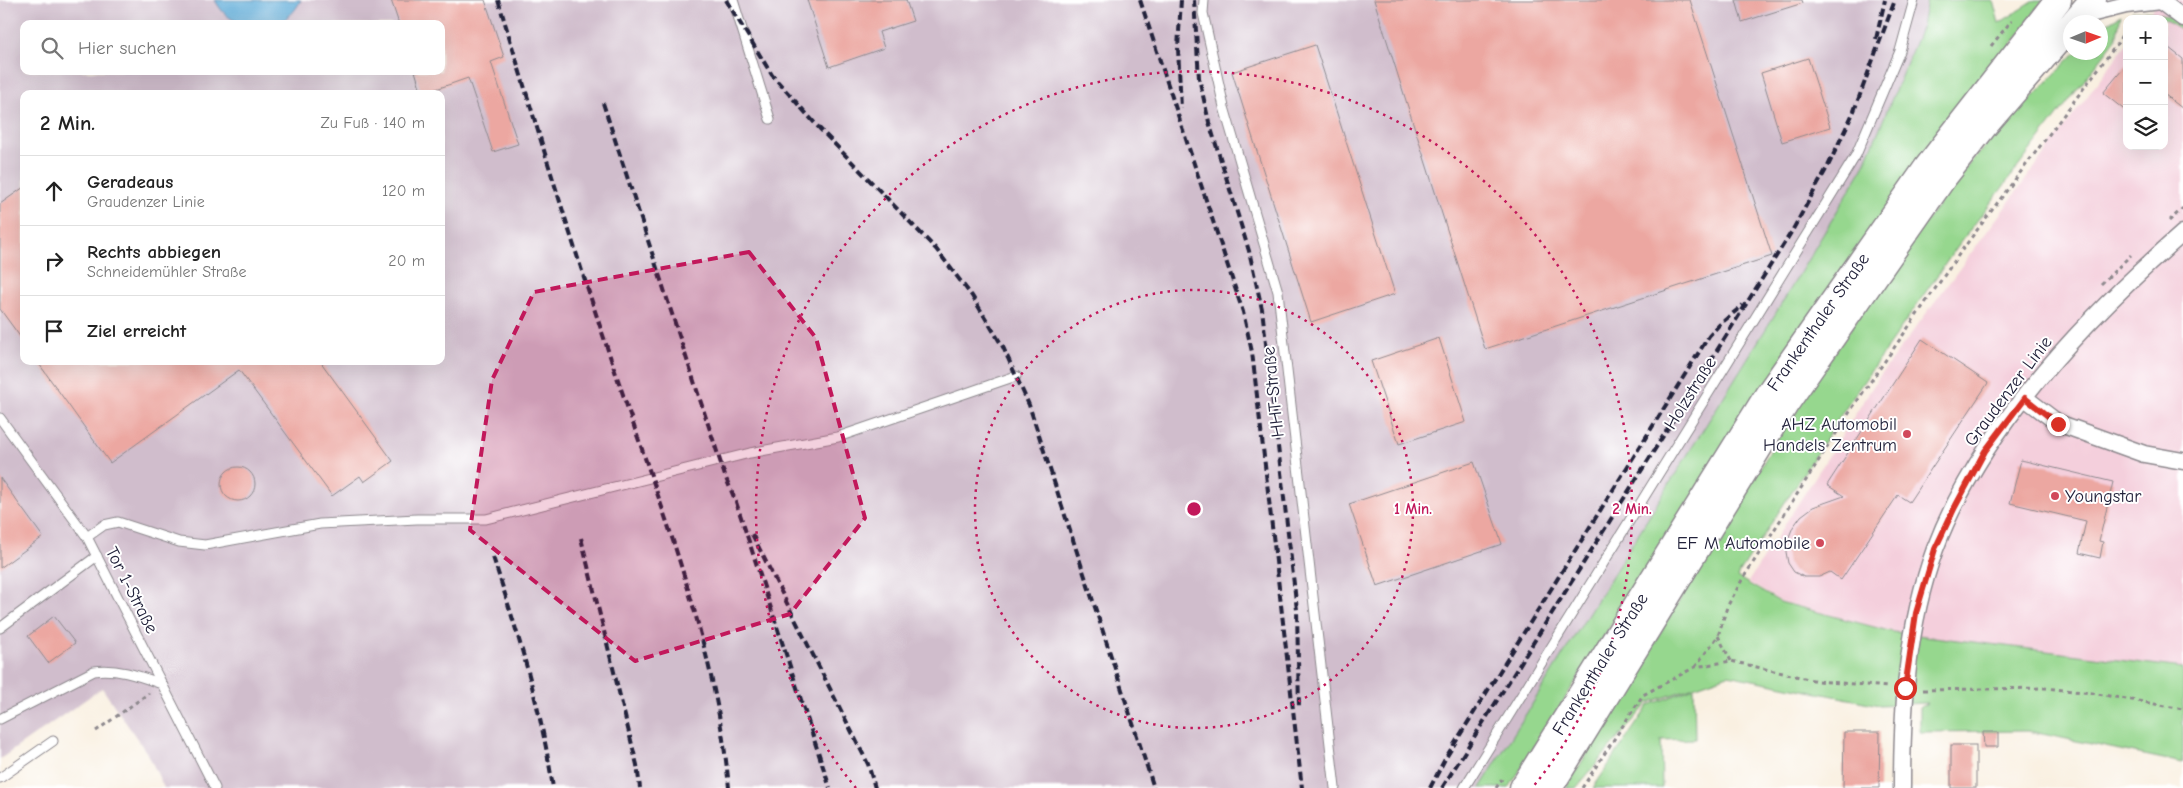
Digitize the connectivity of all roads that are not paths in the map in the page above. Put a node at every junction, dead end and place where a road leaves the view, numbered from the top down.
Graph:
1 (733, 0) edge
2 (1204, 0) edge
3 (1914, 0) edge
4 (2058, 0) edge
5 (2159, 0) edge
6 (2087, 15) edge
7 (2183, 18) edge
8 (2063, 35) edge
9 (770, 119) dead end
10 (2183, 233) edge
11 (1016, 376) dead end
12 (2025, 398) junction
13 (0, 418) edge
14 (2183, 461) edge
15 (87, 537) junction
16 (96, 556) junction
17 (0, 628) edge
18 (162, 684) junction
19 (0, 719) edge
20 (53, 741) dead end
21 (0, 778) edge
22 (215, 788) edge
23 (1334, 788) edge
24 (1464, 788) edge
25 (1523, 788) edge
26 (1549, 788) edge
27 (1902, 788) edge

1 - 9 lane
2 - 23 lane, HHT-Straße
3 - 24 lane, Holzstraße
4 - 25 main road, Frankenthaler Straße
5 - 6 street
5 - 7 street
8 - 26 main road, Frankenthaler Straße
10 - 12 street, Graudenzer Linie
11 - 15 lane
12 - 14 street
12 - 27 street, Graudenzer Linie
13 - 15 lane, Tor 1-Straße
15 - 16 lane, Tor 1-Straße
16 - 17 lane
16 - 18 lane, Tor 1-Straße
18 - 19 lane
18 - 22 lane, Tor 1-Straße
20 - 21 lane

